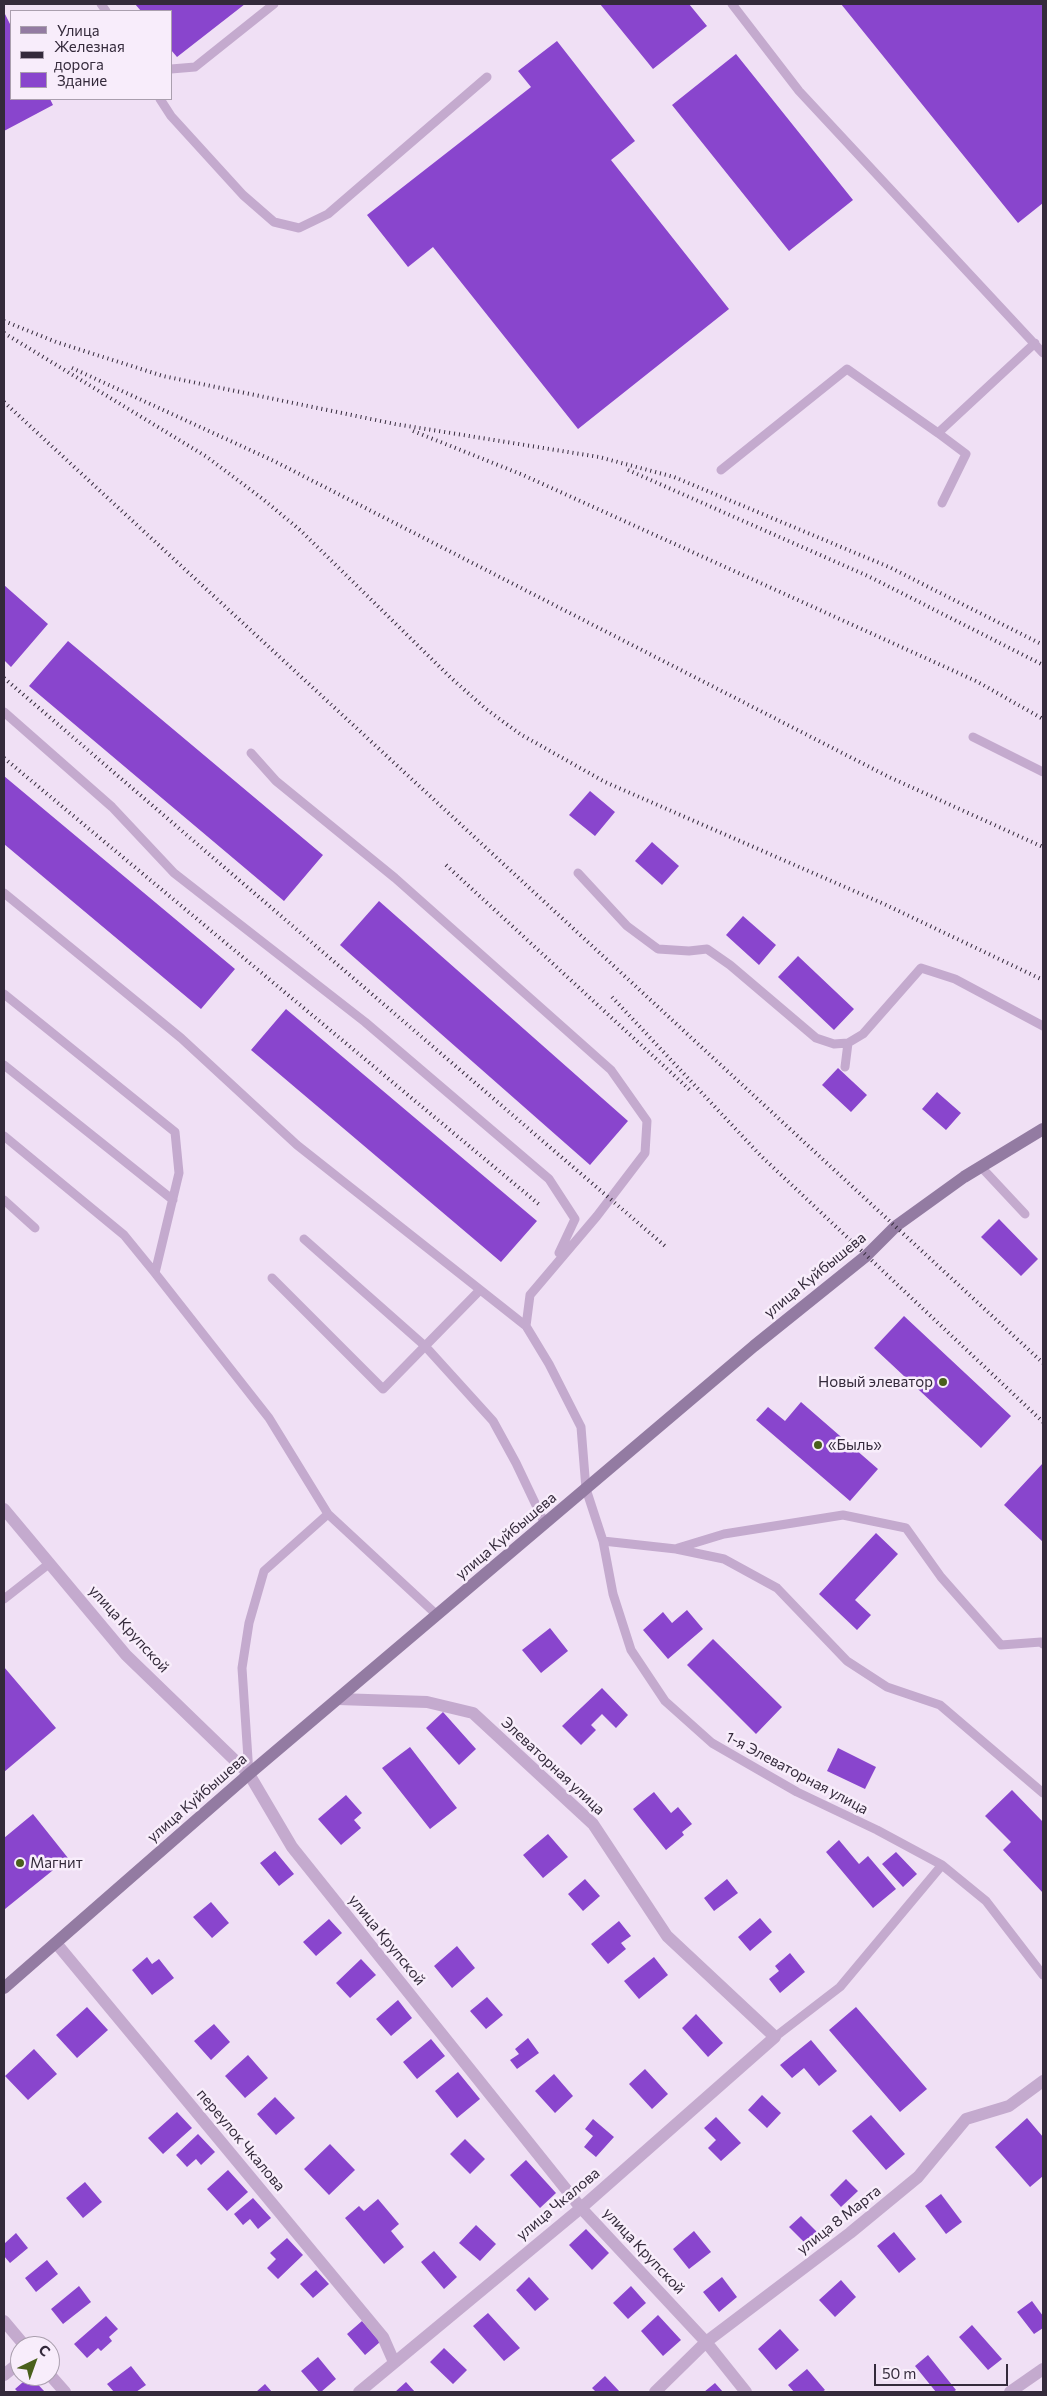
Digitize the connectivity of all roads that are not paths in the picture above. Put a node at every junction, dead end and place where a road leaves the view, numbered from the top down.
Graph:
1 (274, 4) edge
2 (732, 4) edge
3 (172, 69) edge
4 (487, 77) dead end
5 (161, 100) edge
6 (1035, 343) junction
7 (1043, 353) edge
8 (938, 433) junction
9 (721, 470) dead end
10 (942, 503) dead end
11 (4, 712) edge
12 (973, 738) dead end
13 (251, 753) dead end
14 (1043, 772) edge
15 (578, 873) dead end
16 (4, 893) edge
17 (4, 994) edge
18 (1043, 1026) edge
19 (848, 1043) junction
20 (4, 1065) edge
21 (845, 1067) dead end
22 (1043, 1129) edge
23 (4, 1136) edge
24 (982, 1168) junction
25 (4, 1200) edge
26 (173, 1200) junction
27 (1025, 1214) dead end
28 (35, 1228) dead end
29 (304, 1239) dead end
30 (553, 1265) junction
31 (155, 1273) junction
32 (272, 1278) dead end
33 (480, 1290) junction
34 (526, 1326) junction
35 (425, 1346) junction
36 (586, 1489) junction
37 (4, 1509) edge
38 (328, 1514) junction
39 (545, 1524) junction
40 (603, 1541) junction
41 (676, 1549) junction
42 (50, 1563) junction
43 (4, 1599) edge
44 (437, 1615) junction
45 (1043, 1644) edge
46 (338, 1699) junction
47 (249, 1774) junction
48 (1043, 1793) edge
49 (942, 1865) junction
50 (56, 1943) junction
51 (1043, 1975) edge
52 (4, 1988) edge
53 (775, 2037) junction
54 (1043, 2081) edge
55 (581, 2208) junction
56 (4, 2321) edge
57 (17, 2336) edge
58 (706, 2342) junction
59 (394, 2362) junction
60 (1043, 2369) edge
61 (358, 2392) edge
62 (655, 2392) edge
63 (746, 2392) edge
64 (1010, 2392) edge

1 - 3 lane
2 - 6 lane
4 - 5 lane
6 - 7 lane
6 - 8 lane
8 - 9 lane
8 - 10 lane
11 - 30 lane
12 - 14 lane
13 - 30 lane
15 - 19 lane
16 - 33 lane
17 - 26 lane
18 - 19 lane
19 - 21 lane
20 - 26 lane
22 - 24 street, улица Куйбышева
23 - 31 lane
24 - 27 lane
24 - 36 street, улица Куйбышева
25 - 28 lane
26 - 31 lane
29 - 35 lane
30 - 34 lane
31 - 38 lane
32 - 35 lane
33 - 34 lane
33 - 35 lane
34 - 36 lane, 1-я Элеваторная улица
35 - 39 lane
36 - 39 street, улица Куйбышева
36 - 40 lane, 1-я Элеваторная улица
37 - 42 street, улица Крупской
38 - 44 lane
38 - 47 lane
39 - 44 street, улица Куйбышева
40 - 41 lane
40 - 49 lane, 1-я Элеваторная улица
41 - 45 lane
41 - 48 lane
42 - 43 lane
42 - 47 street, улица Крупской
44 - 46 street, улица Куйбышева
46 - 47 street, улица Куйбышева
46 - 53 street, Элеваторная улица
47 - 50 street, улица Куйбышева
47 - 55 street, улица Крупской
49 - 51 lane, 1-я Элеваторная улица
49 - 53 lane
50 - 52 street, улица Куйбышева
50 - 59 street, переулок Чкалова
53 - 55 street, улица Чкалова
54 - 58 street, улица 8 Марта
55 - 58 street, улица Крупской
55 - 59 street, улица Чкалова
56 - 57 street
58 - 62 street, улица 8 Марта
58 - 63 street, улица Крупской
59 - 61 street, улица Чкалова
60 - 64 street

